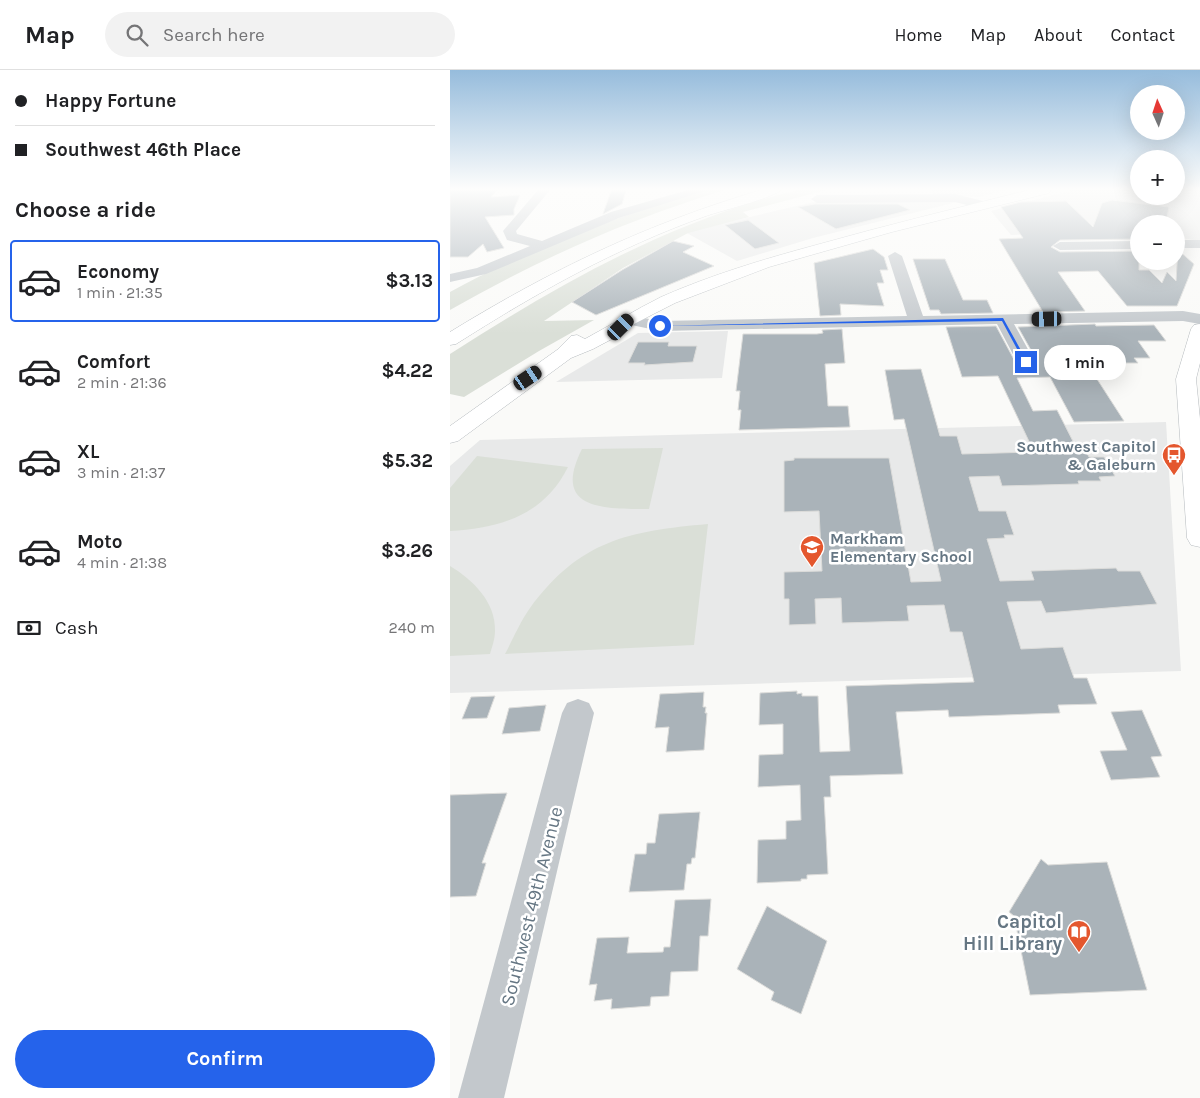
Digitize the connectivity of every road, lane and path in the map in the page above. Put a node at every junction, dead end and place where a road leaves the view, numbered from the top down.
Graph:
1 (516, 238) edge
2 (559, 238) edge
3 (612, 238) edge
4 (637, 238) edge
5 (852, 238) edge
6 (1185, 244) edge
7 (1200, 244) edge
8 (542, 245) junction
9 (1130, 245) edge
10 (1060, 246) dead end
11 (895, 256) dead end
12 (457, 277) edge
13 (472, 309) dead end
14 (1200, 319) edge
15 (628, 320) junction
16 (1003, 320) junction
17 (917, 321) junction
18 (1200, 329) edge
19 (450, 340) edge
20 (1026, 362) dead end
21 (450, 436) edge
22 (1198, 497) edge
23 (1200, 538) edge
24 (578, 713) dead end
25 (481, 1098) edge

1 - 8 street
2 - 8 street
3 - 13 main road
4 - 19 main road
5 - 15 main road
6 - 7 street
8 - 12 street
9 - 10 street
11 - 17 street
14 - 16 street
15 - 17 street
15 - 21 main road
16 - 17 street
16 - 20 street
18 - 22 main road
22 - 23 main road
24 - 25 street, Southwest 49th Avenue

